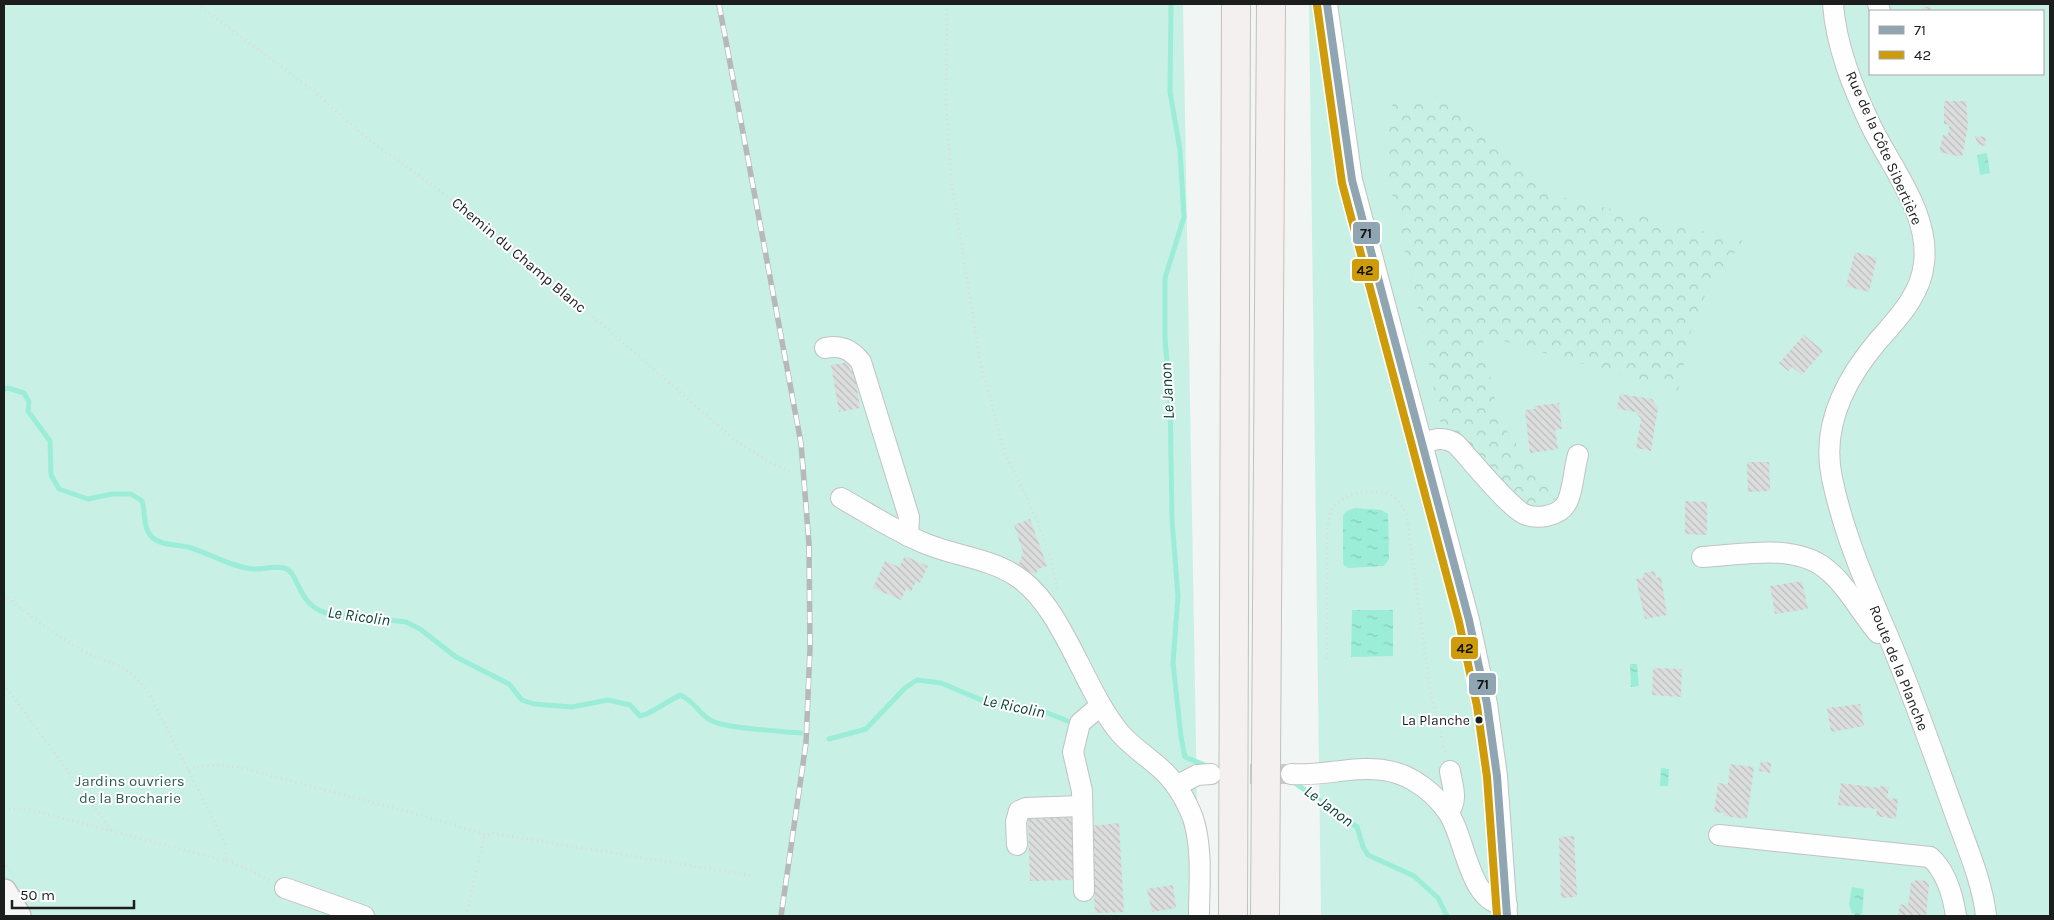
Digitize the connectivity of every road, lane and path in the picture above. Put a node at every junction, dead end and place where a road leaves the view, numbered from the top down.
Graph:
1 (197, 4) edge
2 (947, 4) edge
3 (1236, 4) edge
4 (1271, 4) edge
5 (1327, 4) edge
6 (1833, 4) edge
7 (824, 348) dead end
8 (1834, 417) joint
9 (1422, 443) junction
10 (1578, 455) dead end
11 (791, 472) dead end
12 (841, 498) dead end
13 (908, 536) junction
14 (1702, 557) dead end
15 (4, 595) edge
16 (1053, 618) junction
17 (1888, 636) junction
18 (1327, 659) dead end
19 (4, 684) edge
20 (1100, 706) junction
21 (188, 770) junction
22 (1450, 771) joint
23 (1211, 774) tunnel mouth
24 (1290, 774) tunnel mouth
25 (1176, 786) junction
26 (1082, 806) junction
27 (4, 809) edge
28 (1448, 812) junction
29 (114, 833) junction
30 (486, 835) junction
31 (1719, 835) dead end
32 (1017, 845) dead end
33 (226, 861) junction
34 (753, 876) dead end
35 (285, 888) joint
36 (1084, 891) dead end
37 (4, 892) edge
38 (1507, 911) edge
39 (18, 916) edge
40 (364, 916) edge
41 (466, 916) edge
42 (1199, 916) edge
43 (1233, 916) edge
44 (1265, 916) edge
45 (1956, 916) edge
46 (1986, 916) edge

1 - 11 path, Chemin du Champ Blanc
2 - 16 path
3 - 43 highway
4 - 44 highway
5 - 9 street
6 - 8 street, Rue de la Côte Sibertière
7 - 13 street
8 - 17 street, Route de la Planche
9 - 10 street
9 - 38 street
12 - 13 street
13 - 16 street
14 - 17 street
15 - 21 path
16 - 20 street
17 - 46 street, Route de la Planche
18 - 22 path
19 - 29 path
20 - 25 street
20 - 26 street
21 - 30 path
21 - 33 path
22 - 28 street
23 - 25 street
24 - 28 street
25 - 42 street
26 - 32 street
26 - 36 street
27 - 29 path
28 - 38 street
29 - 33 path
30 - 34 path
30 - 41 path
31 - 45 street
33 - 35 path
35 - 40 street
37 - 39 main road

